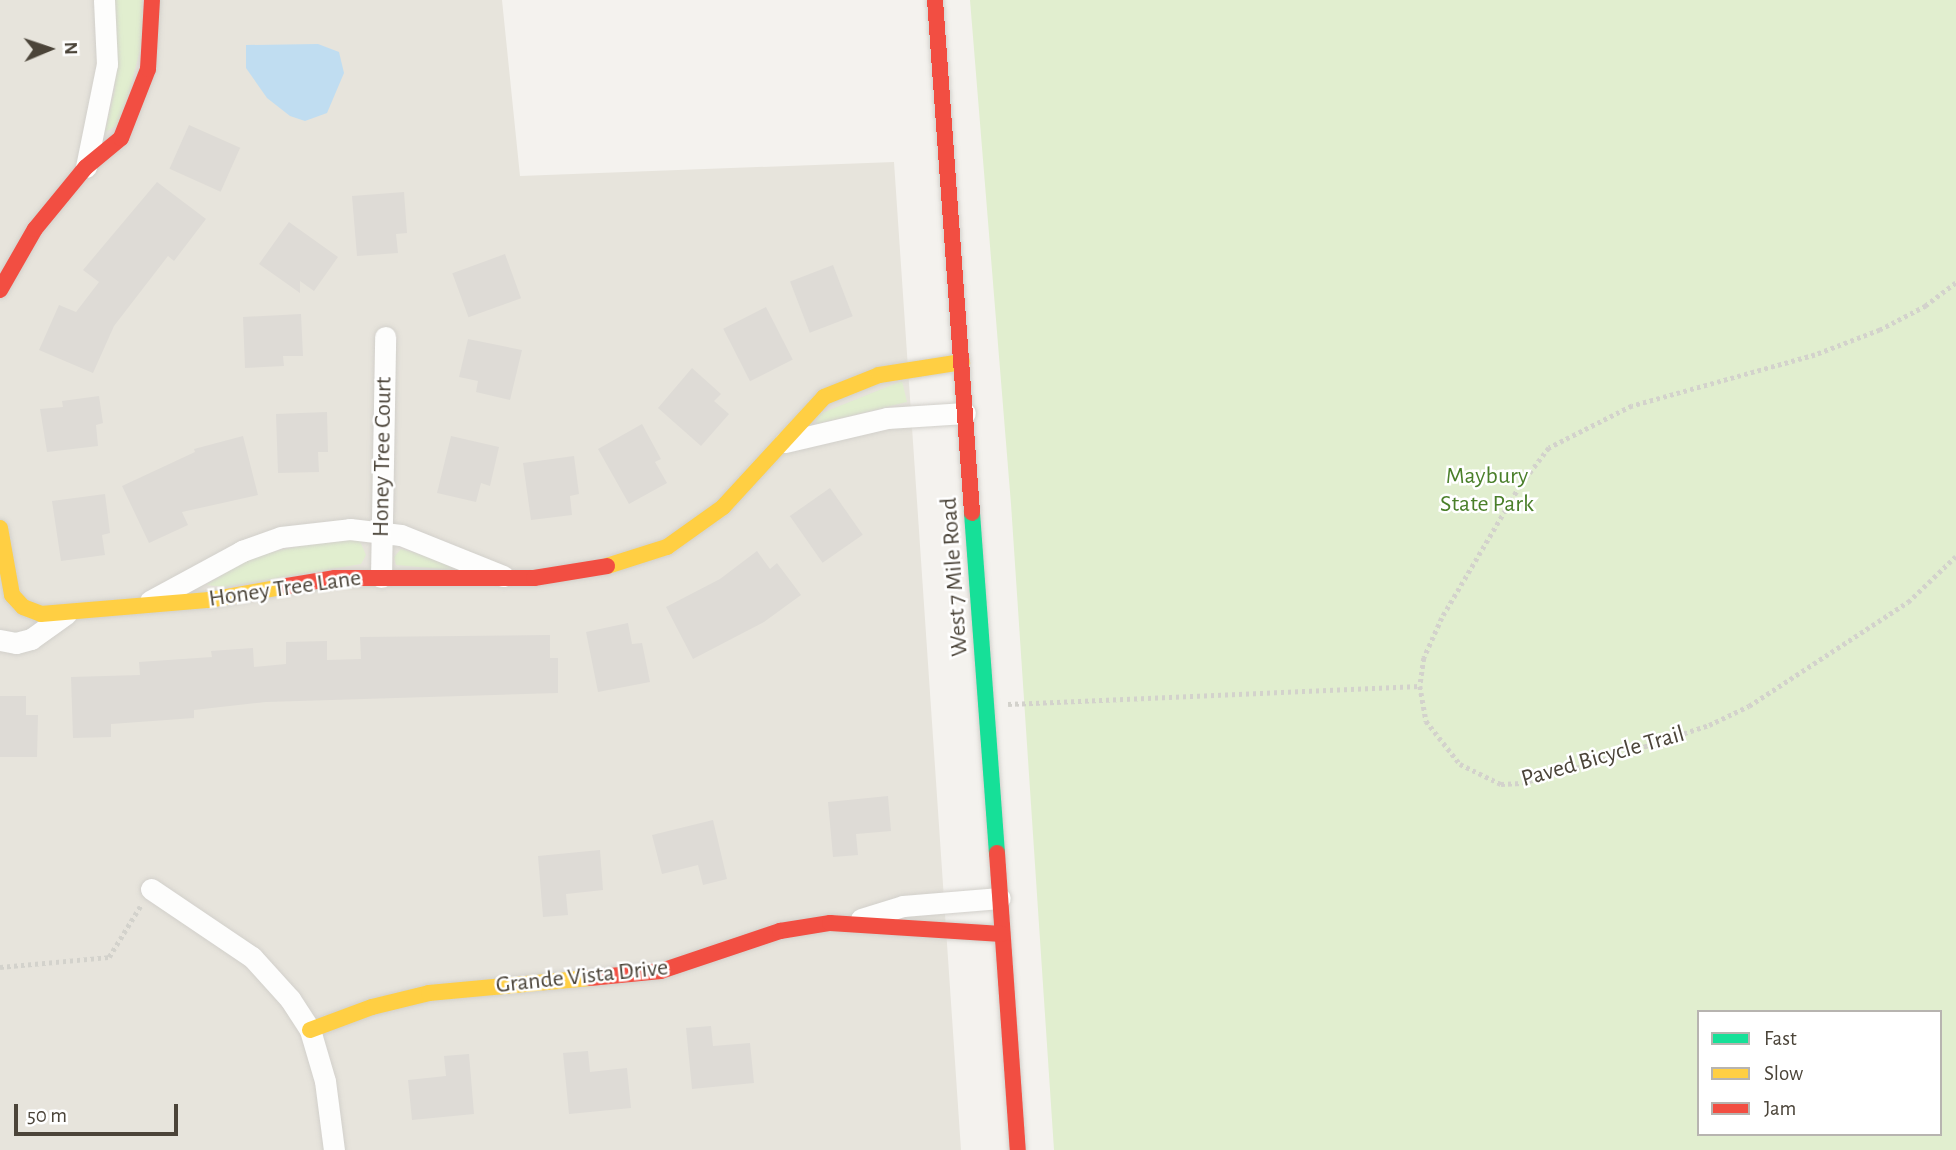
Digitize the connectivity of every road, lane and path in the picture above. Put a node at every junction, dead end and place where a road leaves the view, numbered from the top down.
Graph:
1 (104, 0) edge
2 (152, 0) edge
3 (935, 0) edge
4 (86, 167) junction
5 (1956, 283) edge
6 (0, 290) edge
7 (385, 337) dead end
8 (962, 362) junction
9 (965, 413) junction
10 (785, 442) junction
11 (0, 528) edge
12 (382, 532) junction
13 (1956, 556) edge
14 (2, 565) edge
15 (381, 577) junction
16 (508, 578) junction
17 (146, 604) junction
18 (66, 614) junction
19 (0, 639) edge
20 (1420, 686) junction
21 (987, 705) junction
22 (151, 889) joint
23 (1000, 898) junction
24 (852, 922) junction
25 (1002, 934) junction
26 (0, 967) edge
27 (310, 1030) junction
28 (334, 1150) edge
29 (1018, 1150) edge

1 - 4 street
2 - 4 street
3 - 8 street, West 7 Mile Road
4 - 6 street
5 - 20 path, Paved Bicycle Trail
7 - 12 street, Honey Tree Court
8 - 9 street, West 7 Mile Road
8 - 10 street, Honey Tree Lane
9 - 10 street
9 - 21 street, West 7 Mile Road
10 - 16 street, Honey Tree Lane
11 - 14 street, Honey Tree Lane
12 - 15 street, Honey Tree Court
12 - 16 street, Honey Tree Lane
12 - 17 street, Honey Tree Lane
13 - 20 path, Paved Bicycle Trail
14 - 18 street, Honey Tree Lane
15 - 16 street, Honey Tree Lane
15 - 17 street, Honey Tree Lane
17 - 18 street, Honey Tree Lane
18 - 19 street
20 - 21 path
21 - 23 street, West 7 Mile Road
22 - 26 path
22 - 27 street
23 - 24 street, Grande Vista Drive
23 - 25 street, West 7 Mile Road
24 - 25 street, Grande Vista Drive
24 - 27 street, Grande Vista Drive
25 - 29 street, West 7 Mile Road
27 - 28 street

